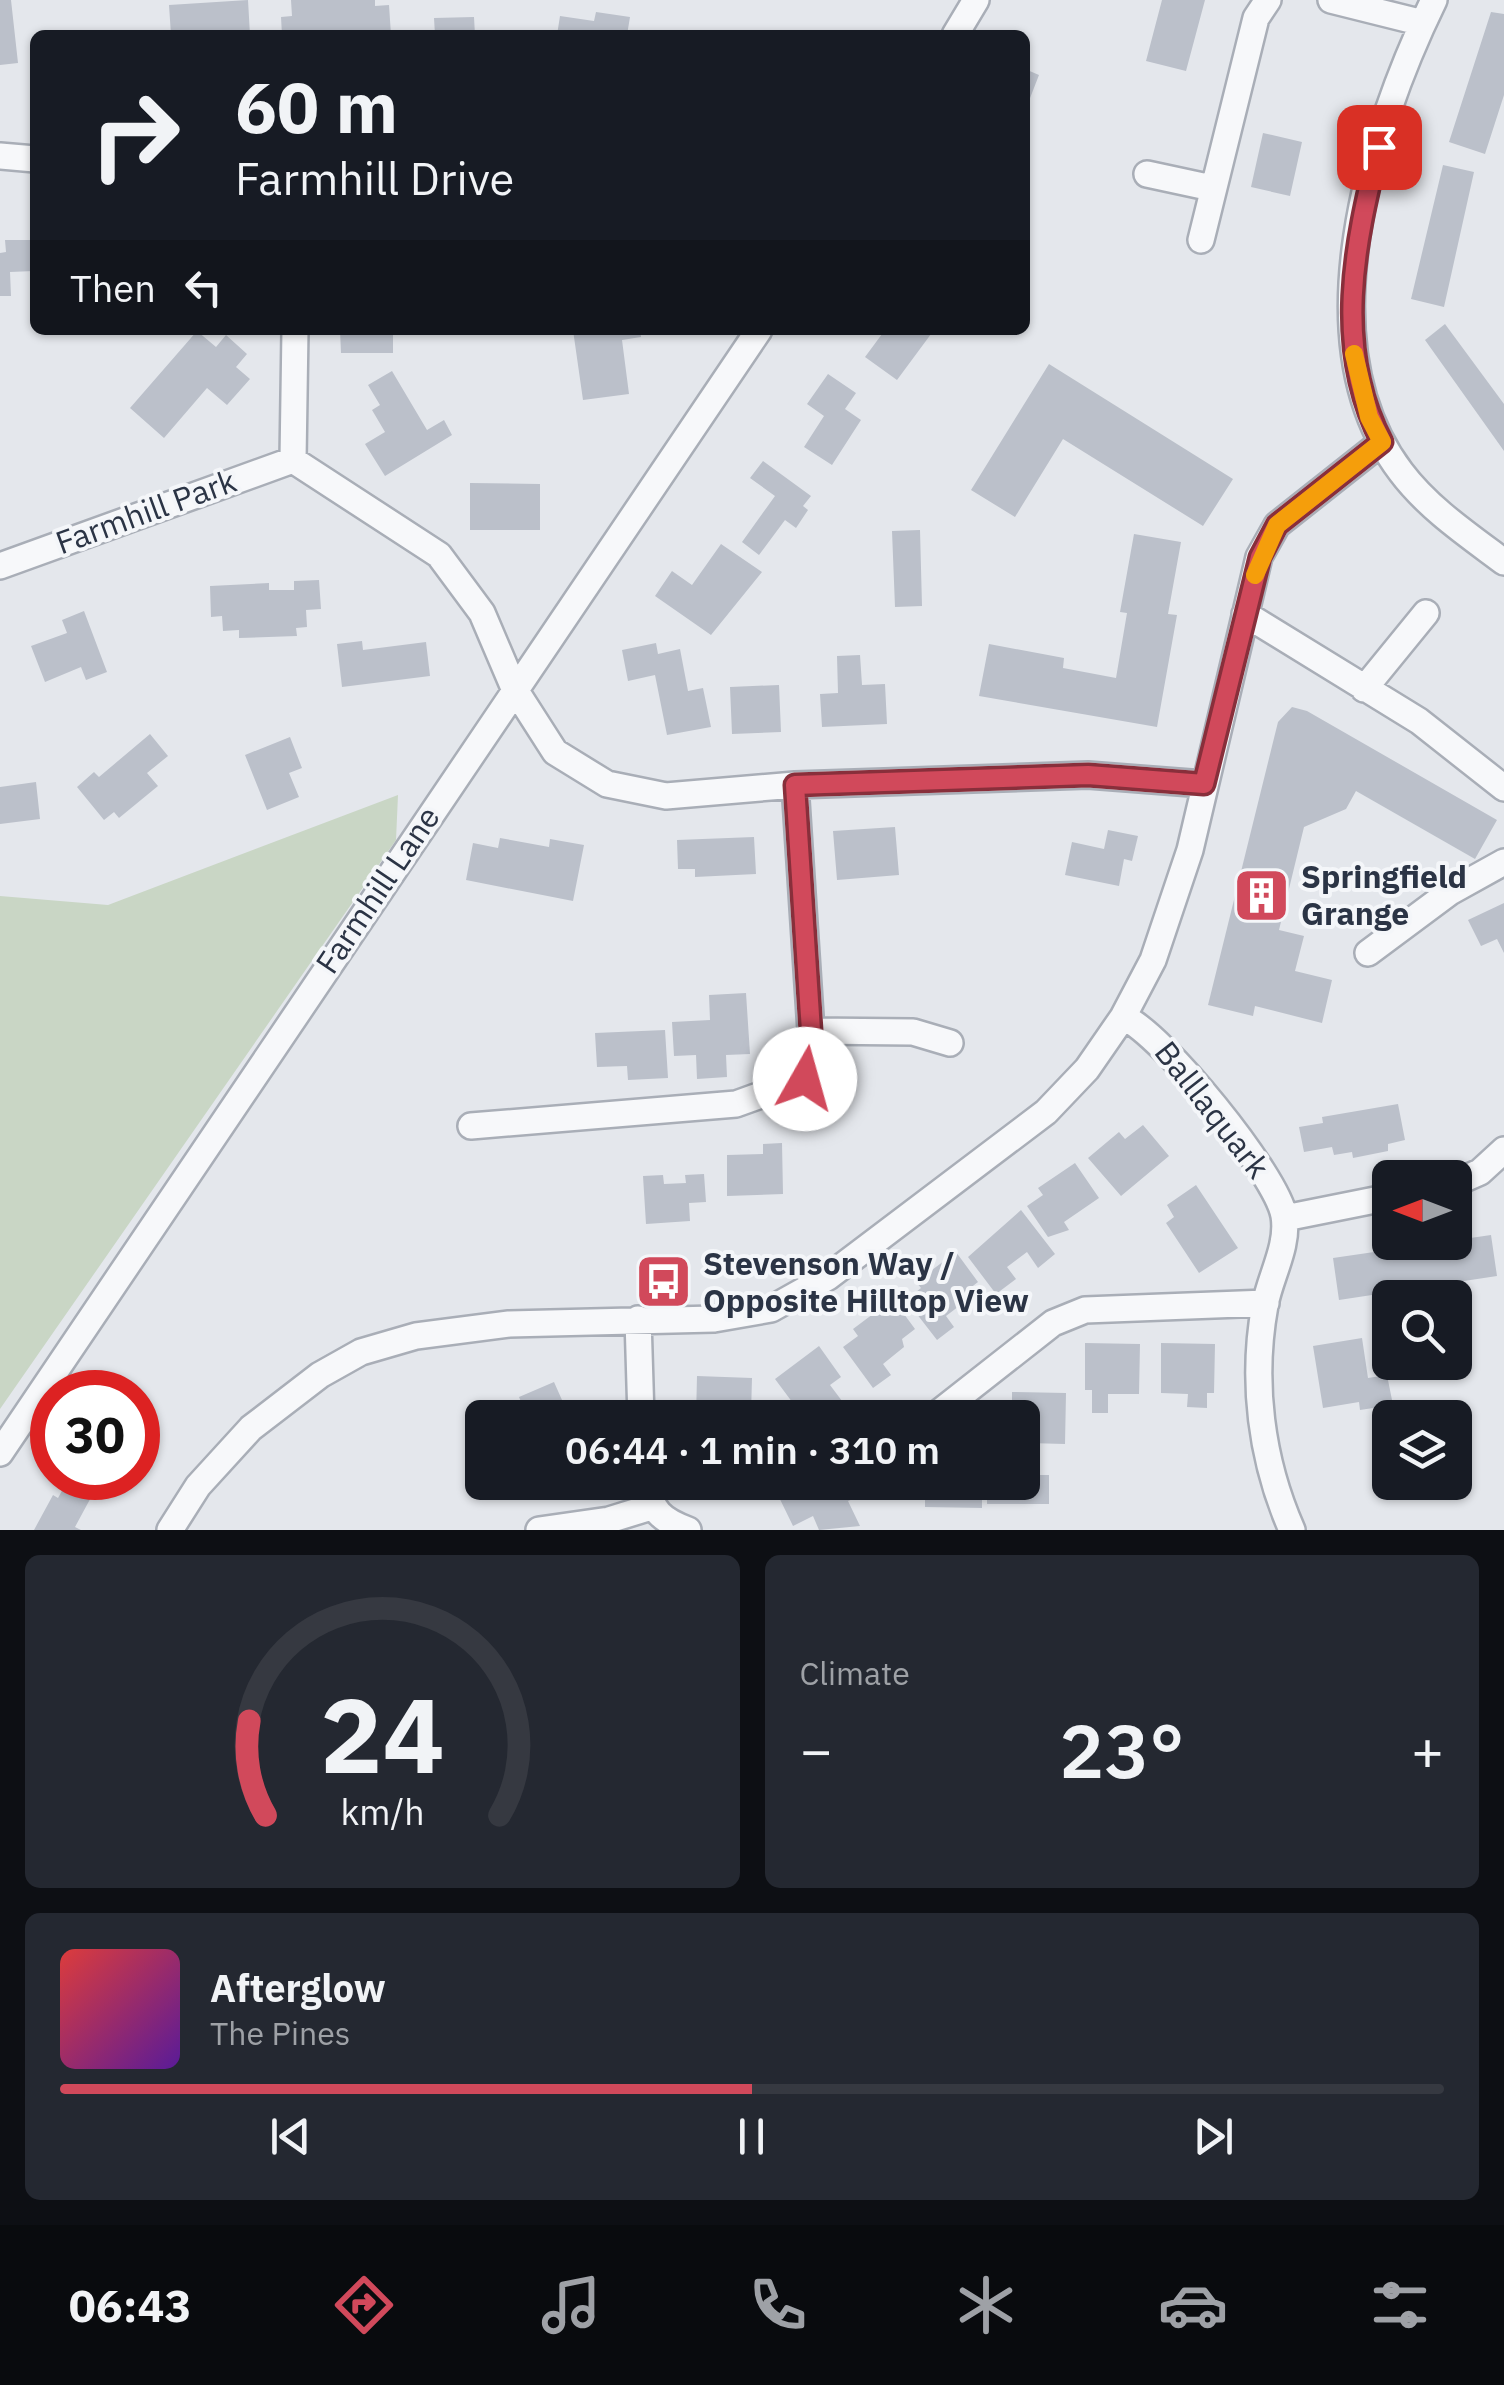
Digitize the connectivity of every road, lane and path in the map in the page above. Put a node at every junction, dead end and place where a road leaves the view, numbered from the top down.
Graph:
1 (976, 0) edge
2 (1268, 0) edge
3 (1331, 0) edge
4 (1428, 12) edge
5 (959, 30) edge
6 (0, 156) edge
7 (30, 159) edge
8 (1147, 174) dead end
9 (1212, 188) junction
10 (1200, 240) dead end
11 (295, 335) edge
12 (756, 335) edge
13 (1382, 442) junction
14 (293, 460) junction
15 (1504, 562) edge
16 (0, 566) edge
17 (1426, 613) dead end
18 (1244, 614) junction
19 (514, 688) junction
20 (1364, 689) junction
21 (1204, 784) junction
22 (795, 785) junction
23 (1504, 788) edge
24 (1504, 862) edge
25 (1368, 953) dead end
26 (1123, 1017) junction
27 (811, 1031) junction
28 (950, 1043) dead end
29 (471, 1126) dead end
30 (1501, 1162) edge
31 (1472, 1175) edge
32 (1372, 1201) edge
33 (1284, 1218) junction
34 (1266, 1302) junction
35 (638, 1320) junction
36 (640, 1400) edge
37 (963, 1400) edge
38 (0, 1453) edge
39 (641, 1500) edge
40 (652, 1500) edge
41 (170, 1530) edge
42 (540, 1530) edge
43 (688, 1530) edge
44 (1292, 1530) edge

1 - 5 street
2 - 9 street
3 - 4 street
4 - 13 street
6 - 7 street
8 - 9 street
9 - 10 street
11 - 14 street
12 - 19 street, Farmhill Lane
13 - 15 street
13 - 18 street
14 - 16 street, Farmhill Park
14 - 19 street
17 - 20 street
18 - 20 street
18 - 21 street
19 - 22 street
19 - 38 street, Farmhill Lane
20 - 23 street
21 - 22 street
21 - 26 street
22 - 27 street
24 - 25 street
26 - 33 street, Balllaquark
26 - 35 street
27 - 28 street
27 - 29 street
30 - 31 street
32 - 33 street, Balllaquark
33 - 34 street, Balllaquark
34 - 37 street
34 - 44 street, Balllaquark
35 - 36 street
35 - 41 street
39 - 42 street
40 - 43 street

